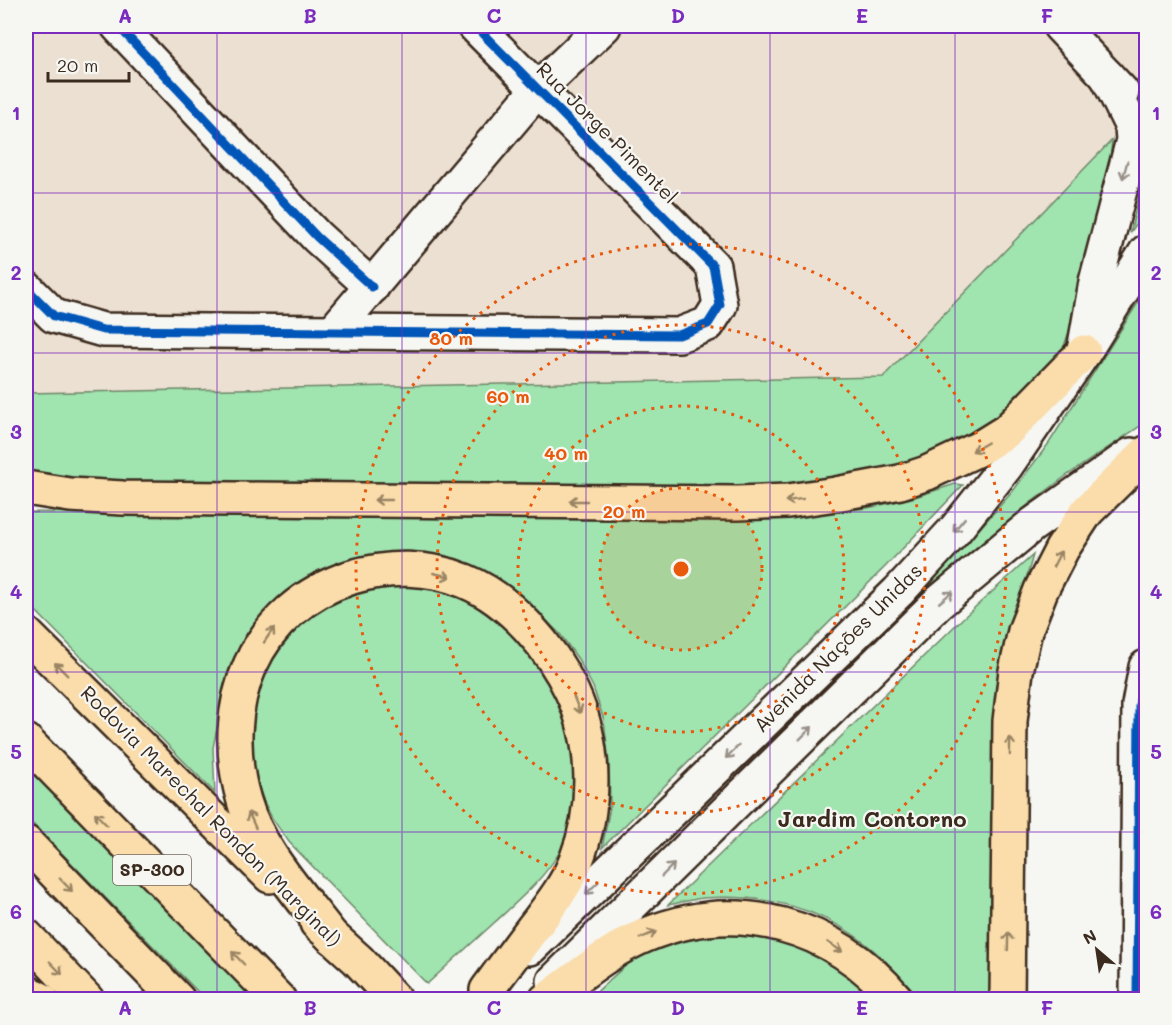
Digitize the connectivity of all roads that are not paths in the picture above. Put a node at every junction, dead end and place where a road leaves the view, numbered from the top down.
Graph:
1 (118, 26) edge
2 (475, 26) edge
3 (604, 26) edge
4 (1060, 26) edge
5 (1107, 76) junction
6 (538, 89) junction
7 (1146, 117) edge
8 (1146, 252) edge
9 (372, 286) junction
10 (26, 288) edge
11 (333, 332) junction
12 (1084, 352) junction
13 (1146, 444) edge
14 (1146, 453) edge
15 (26, 488) edge
16 (26, 634) edge
17 (1146, 667) edge
18 (1143, 709) edge
19 (26, 741) edge
20 (26, 843) edge
21 (26, 936) edge
22 (332, 937) junction
23 (26, 992) edge
24 (482, 995) edge
25 (42, 999) edge
26 (87, 999) edge
27 (178, 999) edge
28 (279, 999) edge
29 (395, 999) edge
30 (536, 999) edge
31 (546, 999) edge
32 (897, 999) edge
33 (1007, 999) edge
34 (1137, 999) edge

1 - 9 street
2 - 6 street, Rua Jorge Pimentel
3 - 6 street
4 - 5 street
5 - 7 street
5 -> 12 street
6 - 9 street
6 - 11 street, Rua Jorge Pimentel
8 - 12 street, Avenida Nações Unidas
9 - 11 street
10 - 11 street
12 -> 15 highway
12 -> 24 street, Avenida Nações Unidas
30 -> 13 street, Avenida Nações Unidas
33 -> 14 highway
22 -> 16 highway, Rodovia Marechal Rondon (Marginal)
17 - 18 street
18 - 34 street
28 -> 19 highway, SP-300
20 -> 27 highway
21 -> 26 highway
22 -> 24 highway
22 - 29 highway, Rodovia Marechal Rondon (Marginal)
23 - 25 highway
31 -> 32 highway

